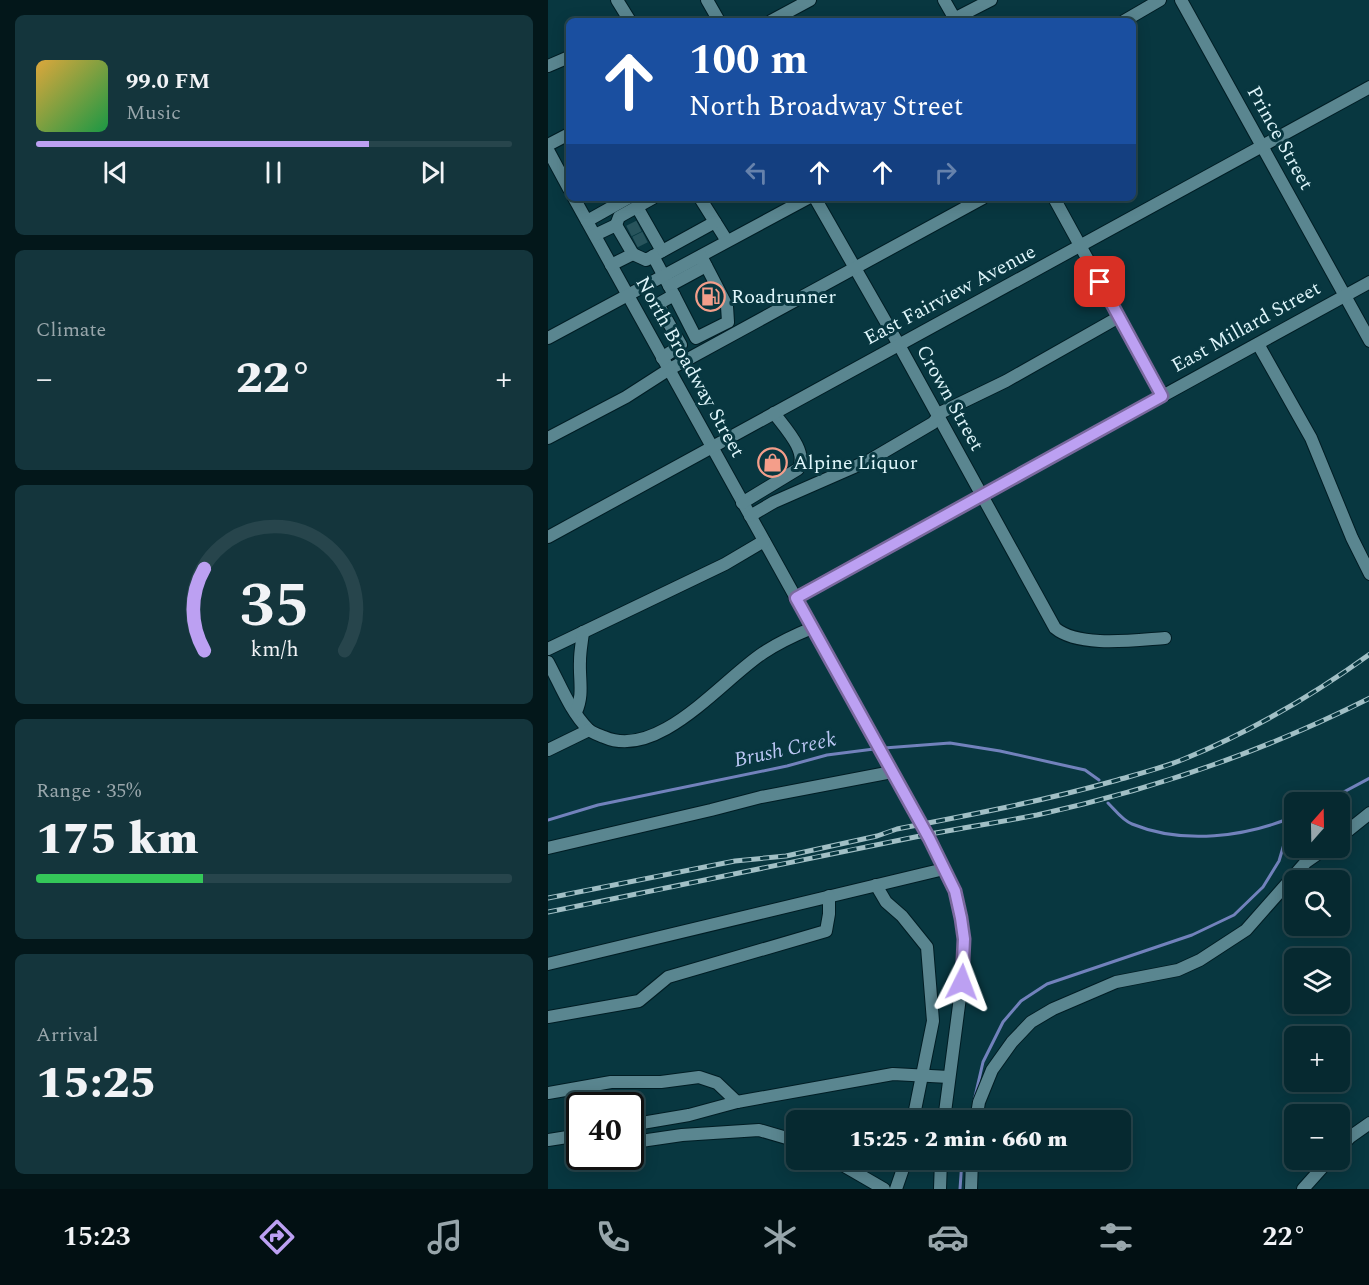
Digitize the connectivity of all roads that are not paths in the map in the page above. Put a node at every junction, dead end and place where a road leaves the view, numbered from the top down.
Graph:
1 (617, 0) edge
2 (707, 0) edge
3 (810, 0) edge
4 (944, 0) edge
5 (991, 0) edge
6 (1160, 0) edge
7 (1181, 0) edge
8 (972, 4) edge
9 (626, 18) edge
10 (717, 18) edge
11 (777, 18) edge
12 (953, 18) edge
13 (956, 18) edge
14 (1129, 18) edge
15 (566, 58) edge
16 (548, 66) edge
17 (1370, 87) edge
18 (566, 136) edge
19 (1263, 146) junction
20 (548, 147) edge
21 (566, 183) edge
22 (576, 201) edge
23 (702, 201) edge
24 (802, 201) edge
25 (817, 201) edge
26 (978, 201) edge
27 (1056, 201) edge
28 (633, 202) edge
29 (587, 221) junction
30 (715, 222) junction
31 (595, 235) junction
32 (634, 235) junction
33 (727, 242) junction
34 (1081, 246) junction
35 (658, 254) junction
36 (704, 260) junction
37 (611, 265) junction
38 (856, 269) junction
39 (1370, 282) edge
40 (669, 286) junction
41 (627, 295) junction
42 (1343, 296) junction
43 (658, 304) junction
44 (637, 313) junction
45 (1120, 317) junction
46 (670, 326) junction
47 (650, 337) junction
48 (548, 338) edge
49 (696, 338) junction
50 (1370, 341) edge
51 (1258, 344) junction
52 (681, 345) junction
53 (899, 345) junction
54 (703, 351) junction
55 (662, 358) junction
56 (668, 370) junction
57 (1162, 396) junction
58 (774, 413) junction
59 (938, 416) junction
60 (548, 438) edge
61 (711, 447) junction
62 (981, 496) junction
63 (742, 503) junction
64 (750, 516) junction
65 (548, 537) edge
66 (764, 541) junction
67 (1370, 574) edge
68 (796, 598) junction
69 (812, 628) junction
70 (583, 632) junction
71 (1165, 638) dead end
72 (548, 649) edge
73 (548, 662) edge
74 (576, 712) junction
75 (589, 730) junction
76 (548, 750) edge
77 (889, 767) junction
78 (1370, 813) edge
79 (1350, 829) edge
80 (548, 848) edge
81 (1312, 858) edge
82 (944, 869) junction
83 (876, 885) junction
84 (829, 896) junction
85 (548, 964) edge
86 (548, 1017) edge
87 (922, 1074) junction
88 (949, 1077) junction
89 (548, 1093) edge
90 (737, 1102) junction
91 (915, 1110) edge
92 (945, 1110) edge
93 (978, 1110) edge
94 (644, 1123) edge
95 (1370, 1123) edge
96 (566, 1137) edge
97 (1350, 1137) edge
98 (786, 1138) edge
99 (548, 1140) edge
100 (644, 1141) edge
101 (851, 1170) edge
102 (903, 1170) edge
103 (941, 1170) edge
104 (972, 1170) edge
105 (1320, 1170) edge
106 (884, 1189) edge
107 (896, 1189) edge
108 (940, 1189) edge
109 (971, 1189) edge
110 (1303, 1189) edge

1 - 9 street
2 - 10 street
3 - 11 street
4 - 12 street
5 - 8 street
6 - 14 street
7 - 19 street, Prince Street
8 - 13 street
15 - 16 street
17 - 19 street, East Fairview Avenue
18 - 20 street
19 - 34 street, East Fairview Avenue
19 - 42 street, Prince Street
20 - 21 street
22 - 29 street, North Broadway Street
23 - 30 street
24 - 33 street
25 - 38 street, Crown Street
26 - 38 street
27 - 34 street
28 - 29 street
28 - 32 street
28 - 32 street
29 - 31 street, North Broadway Street
30 - 33 street
30 - 35 street
31 - 32 street
31 - 37 street, North Broadway Street
32 - 35 street
32 - 35 street
32 - 37 street
33 - 36 street
34 - 45 street
34 - 53 street, East Fairview Avenue
35 - 40 street
36 - 40 street
36 - 49 street
37 - 41 street, North Broadway Street
38 - 53 street, Crown Street
38 - 54 street
39 - 42 street, East Millard Street
40 - 41 street
40 - 43 street
40 - 49 street
41 - 44 street, North Broadway Street
41 - 48 street
42 - 50 street, Prince Street
42 - 51 street, East Millard Street
43 - 44 street
43 - 46 street
44 - 47 street, North Broadway Street
45 - 57 street
45 - 59 street
46 - 47 street
46 - 52 street
47 - 55 street, North Broadway Street
49 - 52 street
49 - 54 street
51 - 57 street, East Millard Street
51 - 67 street
52 - 55 street
53 - 58 street, East Fairview Avenue
53 - 59 street, Crown Street
54 - 56 street
55 - 56 street, North Broadway Street
56 - 60 street
56 - 61 street, North Broadway Street
57 - 62 street, East Millard Street
58 - 61 street, East Fairview Avenue
58 - 63 street
59 - 62 street, Crown Street
59 - 64 street
61 - 63 street, North Broadway Street
61 - 65 street, East Fairview Avenue
62 - 68 street, East Millard Street
62 - 71 street, Crown Street
63 - 64 street, North Broadway Street
64 - 66 street, North Broadway Street
66 - 68 street, North Broadway Street
66 - 70 street
68 - 69 street, North Broadway Street
69 - 75 street
69 - 77 street, North Broadway Street
70 - 72 street
70 - 74 street
73 - 74 street
74 - 75 street
75 - 76 street
77 - 80 street
77 - 82 street, North Broadway Street
78 - 79 street
81 - 93 street
82 - 83 street
82 - 88 street, North Broadway Street
83 - 84 street
83 - 87 street
84 - 85 street
84 - 86 street
87 - 88 street
87 - 90 street
87 - 91 street
88 - 92 street, North Broadway Street
89 - 90 street
90 - 94 street
95 - 97 street
96 - 99 street
98 - 100 street
101 - 106 street
102 - 107 street
103 - 108 street
104 - 109 street
105 - 110 street

